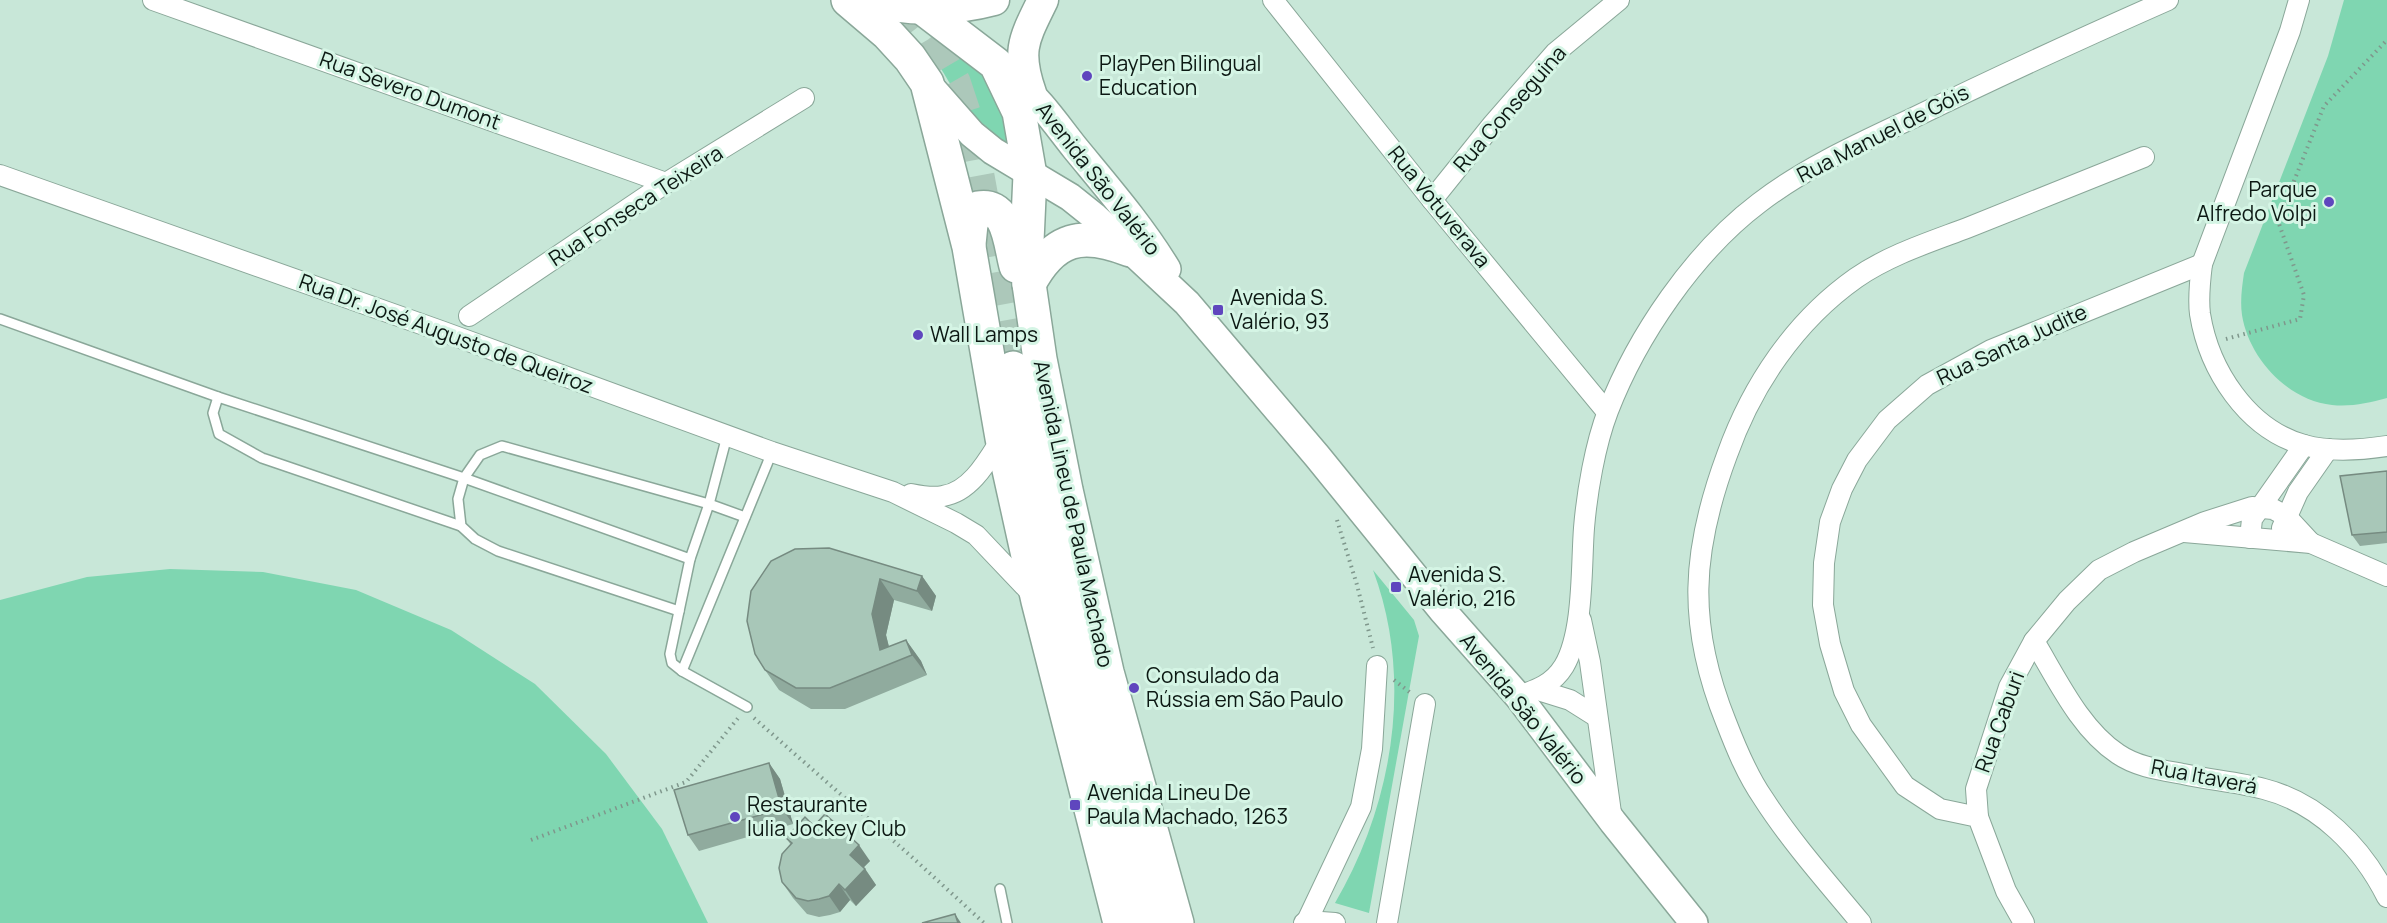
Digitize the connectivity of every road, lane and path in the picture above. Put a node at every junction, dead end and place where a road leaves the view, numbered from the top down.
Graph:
1 (153, 0) edge
2 (848, 0) edge
3 (865, 0) edge
4 (994, 0) edge
5 (1043, 0) edge
6 (1273, 0) edge
7 (1619, 0) edge
8 (2168, 0) edge
9 (2299, 0) edge
10 (912, 5) edge
11 (2387, 40) edge
12 (996, 64) junction
13 (927, 83) junction
14 (1032, 93) junction
15 (804, 98) dead end
16 (2144, 158) dead end
17 (0, 175) edge
18 (1030, 175) junction
19 (666, 183) junction
20 (1432, 200) junction
21 (969, 247) junction
22 (1130, 250) junction
23 (2202, 264) junction
24 (1030, 294) junction
25 (1188, 303) junction
26 (469, 316) dead end
27 (0, 319) edge
28 (2208, 343) junction
29 (1012, 368) tunnel mouth
30 (218, 397) junction
31 (1607, 412) junction
32 (728, 436) junction
33 (1002, 438) junction
34 (2304, 445) junction
35 (2387, 446) edge
36 (2328, 449) junction
37 (772, 452) junction
38 (464, 478) junction
39 (893, 492) junction
40 (709, 504) junction
41 (2261, 507) junction
42 (1334, 510) dead end
43 (2286, 516) junction
44 (745, 517) junction
45 (461, 526) junction
46 (2184, 532) junction
47 (2250, 538) junction
48 (2276, 541) junction
49 (2311, 543) junction
50 (690, 559) junction
51 (2387, 576) edge
52 (1038, 601) junction
53 (1579, 609) junction
54 (679, 611) junction
55 (2034, 641) junction
56 (1377, 666) junction
57 (682, 671) junction
58 (1528, 693) junction
59 (1425, 704) joint
60 (745, 709) junction
61 (1597, 717) junction
62 (1978, 817) junction
63 (1613, 822) junction
64 (531, 840) dead end
65 (1000, 889) dead end
66 (2387, 897) edge
67 (1114, 918) edge
68 (1172, 919) edge
69 (1306, 922) edge
70 (984, 923) edge
71 (1007, 923) edge
72 (1335, 923) edge
73 (1387, 923) edge
74 (1694, 923) edge
75 (1861, 923) edge
76 (2024, 923) edge

1 - 19 street, Rua Severo Dumont
2 - 13 highway
3 - 10 main road
4 - 10 main road
5 - 14 main road
6 - 20 street, Rua Votuverava
7 - 20 street, Rua Conseguina
8 - 31 street, Rua Manuel de Góis
9 - 23 street
10 - 12 highway, Avenida Lineu de Paula Machado
11 - 28 path
12 - 14 main road, Avenida São Valério
12 - 18 highway, Avenida Lineu de Paula Machado
13 - 18 main road, Avenida São Valério
13 - 21 highway
14 - 25 main road, Avenida São Valério
15 - 19 street, Rua Fonseca Teixeira
16 - 75 street
17 - 32 street, Rua Dr. José Augusto de Queiroz
18 - 22 main road, Avenida São Valério
18 - 24 highway, Avenida Lineu de Paula Machado
19 - 26 street, Rua Fonseca Teixeira
20 - 31 street, Rua Votuverava
21 - 24 highway
21 - 33 highway
22 - 24 highway
22 - 25 main road, Avenida São Valério
23 - 28 street
23 - 62 street, Rua Santa Judite
24 - 68 highway, Avenida Lineu de Paula Machado
25 - 58 main road, Avenida São Valério
27 - 30 lane
28 - 34 street
29 - 68 highway
30 - 38 lane
30 - 45 lane
31 - 53 street, Rua Manuel de Góis
32 - 37 street, Rua Dr. José Augusto de Queiroz
32 - 40 lane
33 - 39 street
33 - 52 highway
34 - 36 street
34 - 41 street
35 - 36 street
36 - 43 street
37 - 39 street, Rua Dr. José Augusto de Queiroz
37 - 44 lane
38 - 40 lane
38 - 45 lane
38 - 50 lane
39 - 52 street
40 - 44 lane
40 - 50 lane
41 - 43 street
41 - 46 street, Rua Caburi
41 - 47 street
42 - 56 path
43 - 48 street
43 - 49 street
44 - 57 lane
45 - 54 lane
46 - 47 street, Rua Caburi
46 - 55 street, Rua Caburi
47 - 48 street, Rua Caburi
48 - 49 street, Rua Caburi
49 - 51 street
50 - 54 lane
52 - 67 highway
53 - 58 street, Rua Manuel de Góis
53 - 61 street, Rua Manuel de Góis
54 - 57 lane
55 - 62 street, Rua Caburi
55 - 66 street, Rua Itaverá
56 - 59 path
56 - 69 street
57 - 60 lane
58 - 61 street
58 - 63 main road, Avenida São Valério
59 - 73 street
60 - 64 path
60 - 70 path
61 - 63 street, Rua Manuel de Góis
62 - 76 street
63 - 74 main road, Avenida São Valério
65 - 71 lane
69 - 72 street

